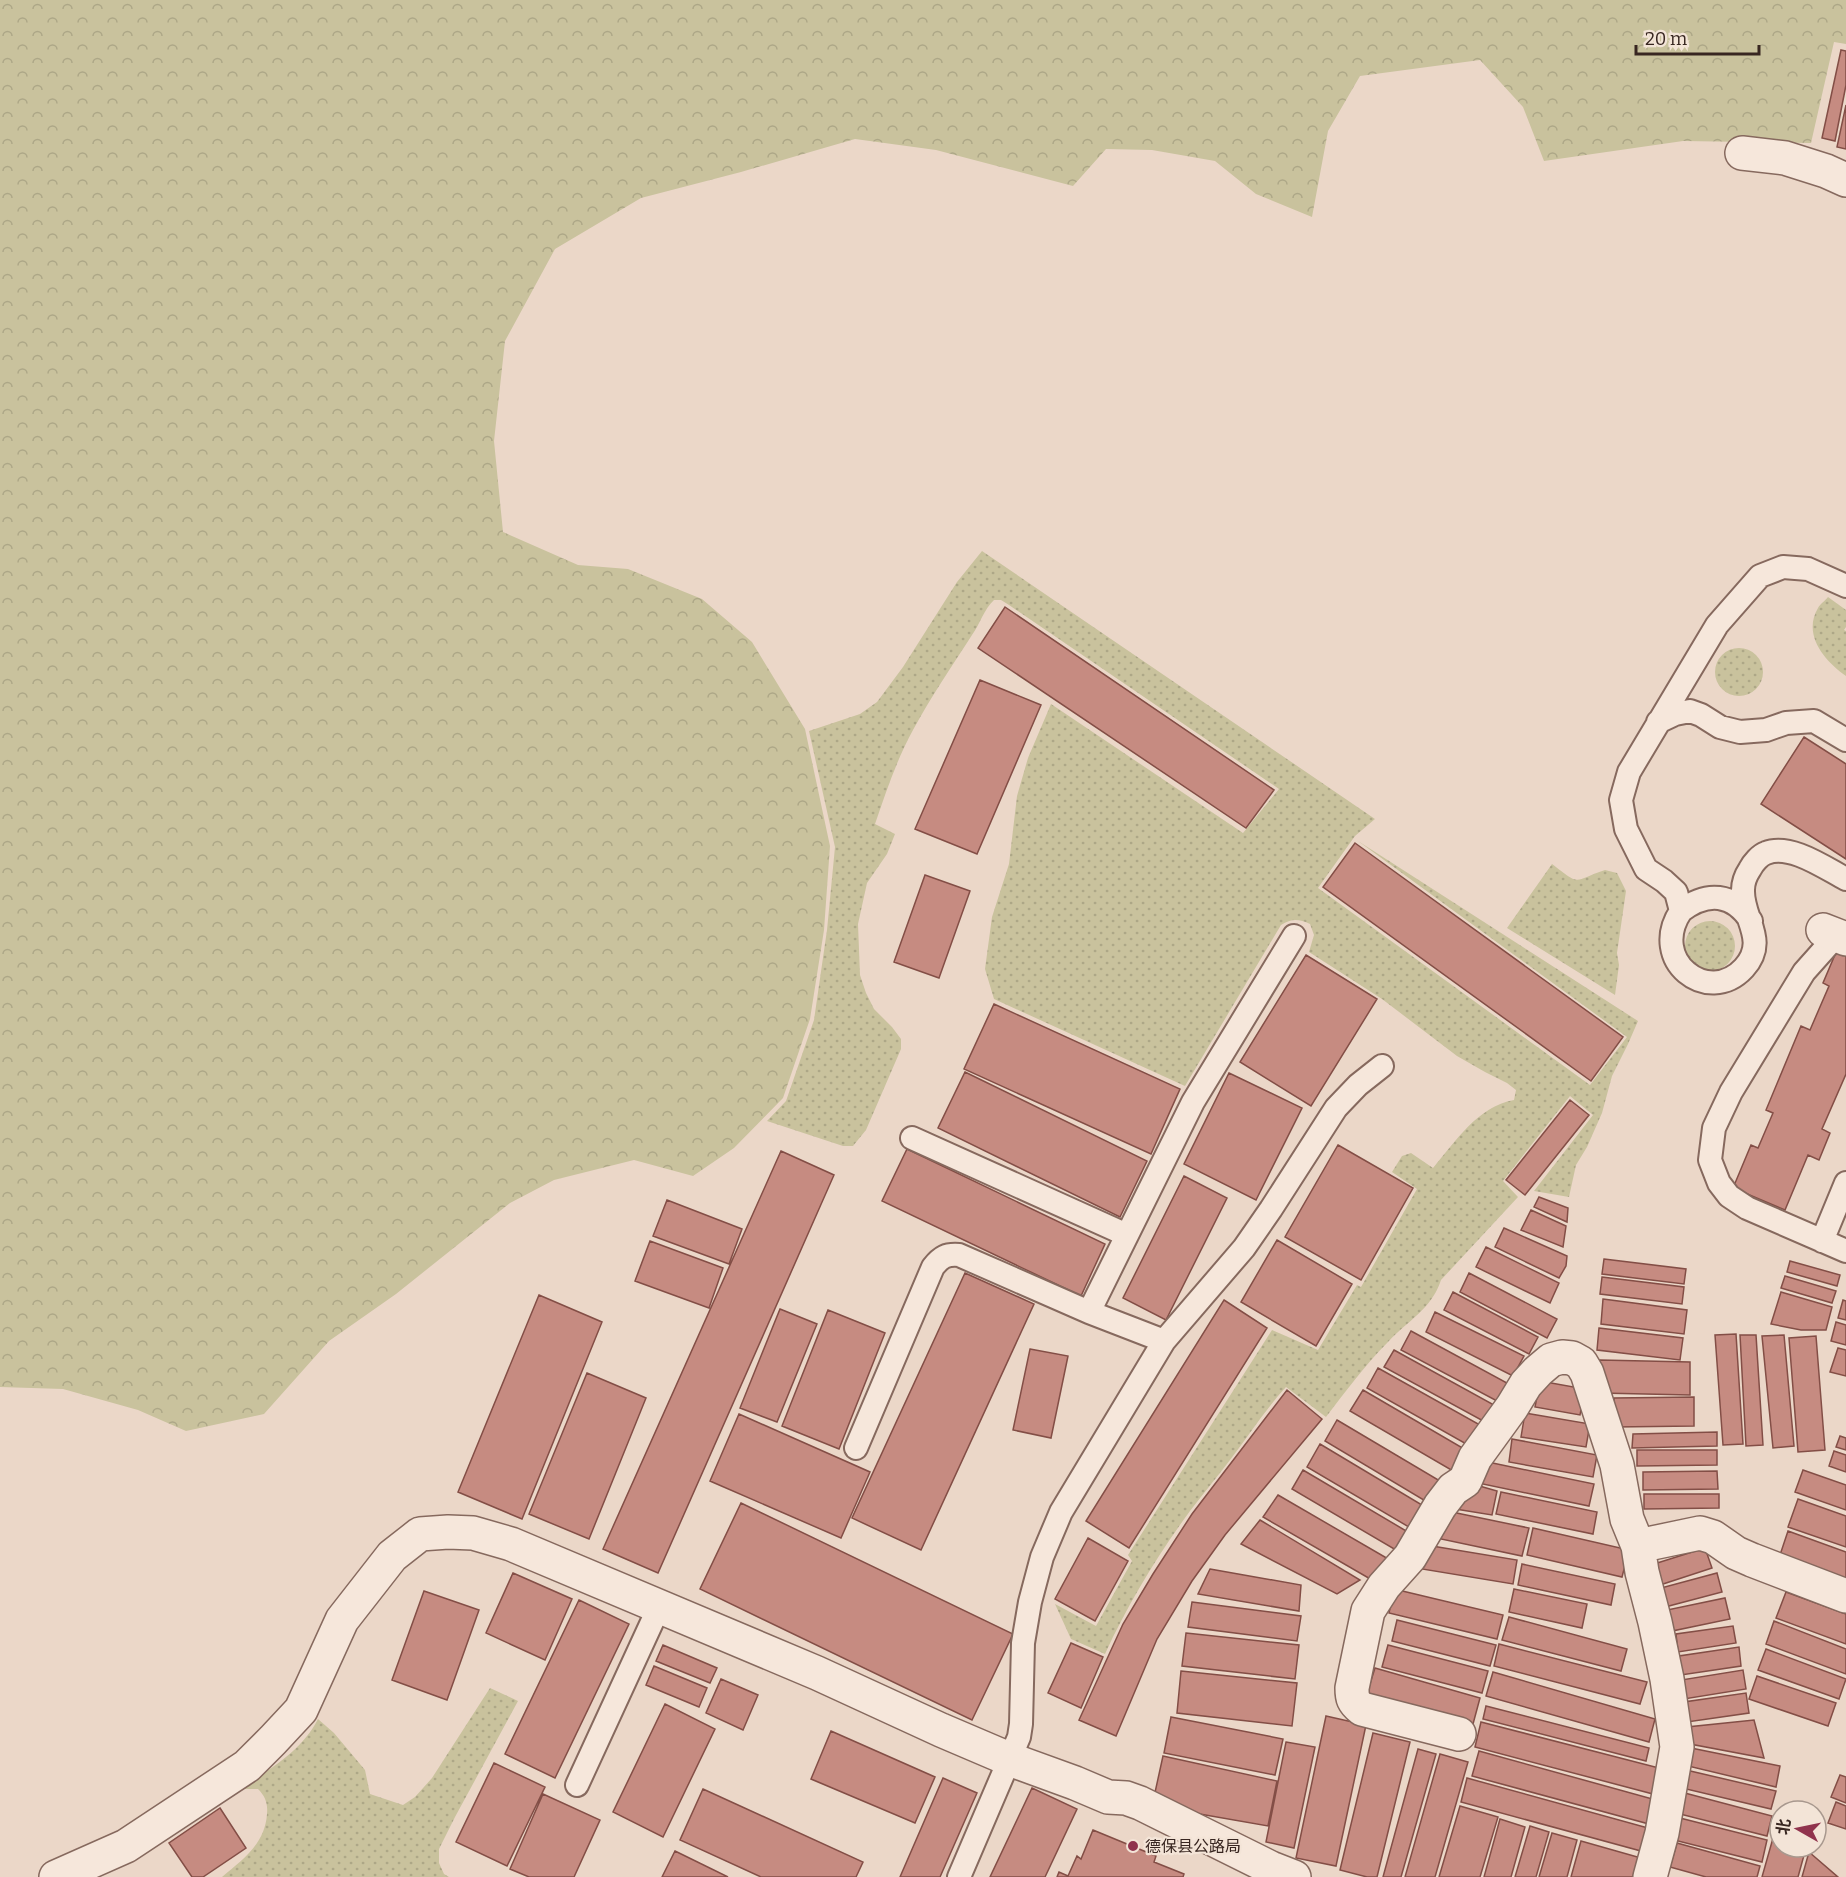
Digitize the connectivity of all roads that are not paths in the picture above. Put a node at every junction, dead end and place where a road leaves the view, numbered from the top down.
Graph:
1 (1742, 153) dead end
2 (1846, 180) edge
3 (1846, 586) edge
4 (1658, 722) junction
5 (1846, 740) edge
6 (1846, 879) edge
7 (1681, 911) junction
8 (1750, 921) junction
9 (1836, 935) edge
10 (1294, 936) dead end
11 (1382, 1066) dead end
12 (912, 1138) dead end
13 (1846, 1184) edge
14 (1127, 1235) junction
15 (1822, 1241) junction
16 (1846, 1251) edge
17 (1089, 1312) junction
18 (1164, 1341) junction
19 (856, 1448) dead end
20 (1638, 1546) junction
21 (1846, 1596) edge
22 (659, 1607) junction
23 (1460, 1734) dead end
24 (1009, 1759) junction
25 (578, 1785) dead end
26 (56, 1877) edge
27 (959, 1877) edge
28 (1294, 1877) edge
29 (1650, 1877) edge

1 - 2 street
3 - 4 lane
4 - 5 lane
4 - 7 lane
6 - 8 lane
7 - 8 lane
7 - 8 lane
9 - 15 lane
10 - 14 lane
11 - 18 lane
12 - 14 lane
13 - 15 lane
14 - 17 lane
15 - 16 lane
17 - 18 lane
17 - 19 lane
18 - 24 lane
20 - 21 street
20 - 23 street
20 - 29 street
22 - 24 street
22 - 25 lane
22 - 26 street
24 - 27 lane
24 - 28 street

